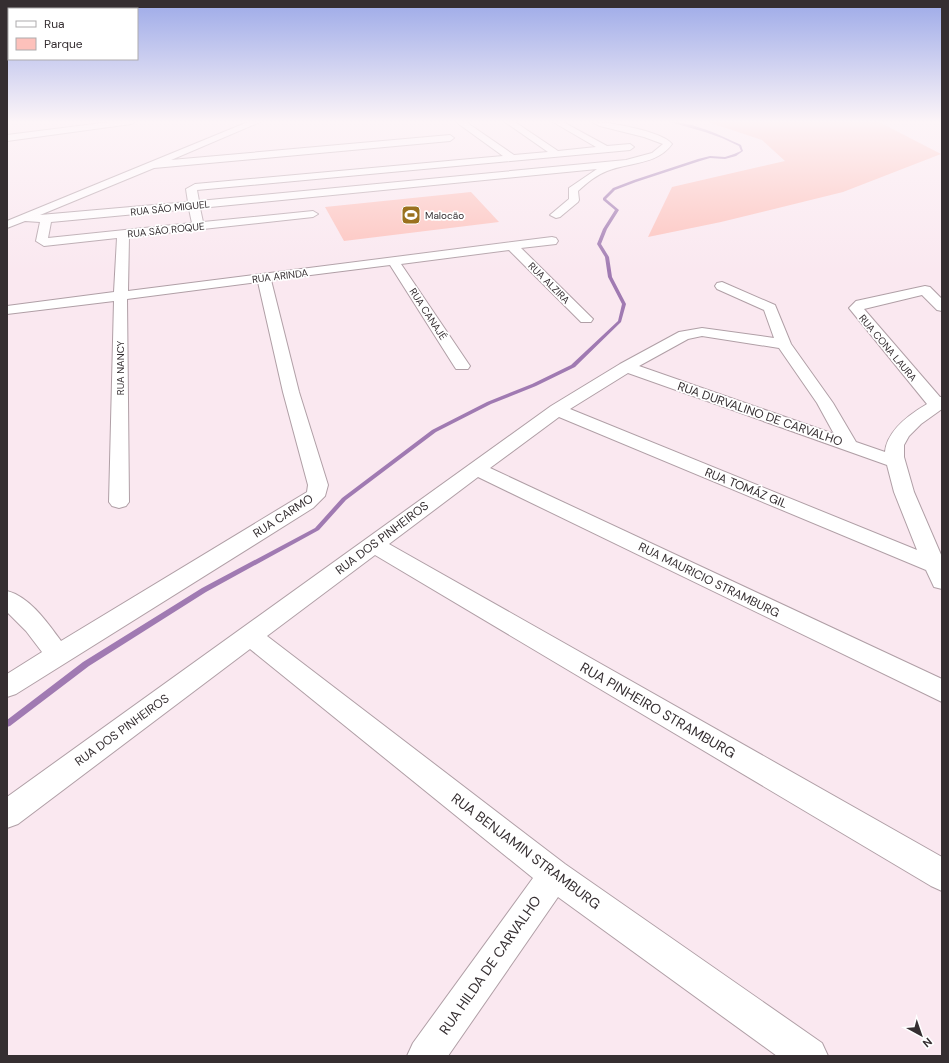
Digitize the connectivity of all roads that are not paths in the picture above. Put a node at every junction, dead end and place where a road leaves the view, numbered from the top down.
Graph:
1 (136, 172) edge
2 (357, 172) edge
3 (435, 172) edge
4 (539, 172) edge
5 (600, 172) edge
6 (444, 181) junction
7 (194, 205) junction
8 (312, 214) dead end
9 (556, 215) dead end
10 (25, 218) junction
11 (46, 220) junction
12 (7, 225) edge
13 (198, 226) junction
14 (123, 234) junction
15 (552, 241) dead end
16 (512, 246) junction
17 (393, 261) junction
18 (264, 278) junction
19 (722, 286) dead end
20 (942, 288) edge
21 (925, 290) junction
22 (121, 296) junction
23 (942, 307) edge
24 (7, 310) edge
25 (586, 319) dead end
26 (784, 344) junction
27 (462, 366) dead end
28 (626, 367) junction
29 (939, 404) edge
30 (557, 410) junction
31 (849, 446) junction
32 (894, 462) junction
33 (476, 469) junction
34 (119, 502) dead end
35 (374, 545) junction
36 (939, 574) edge
37 (7, 598) edge
38 (250, 636) junction
39 (57, 655) junction
40 (7, 687) edge
41 (942, 691) edge
42 (7, 814) edge
43 (554, 875) junction
44 (942, 875) edge
45 (426, 1056) edge
46 (809, 1056) edge

1 - 10 street
2 - 7 street
3 - 6 street
4 - 6 street, RUA SÃO MIGUEL
5 - 9 street
6 - 7 street, RUA SÃO MIGUEL
7 - 11 street, RUA SÃO MIGUEL
7 - 13 street
8 - 13 street, RUA SÃO ROQUE
10 - 11 street, RUA SÃO MIGUEL
10 - 12 street
11 - 14 street, RUA SÃO ROQUE
13 - 14 street, RUA SÃO ROQUE
14 - 22 street, RUA NANCY
15 - 16 street, RUA ARINDA
16 - 17 street, RUA ARINDA
16 - 25 street, RUA ALZIRA
17 - 18 street, RUA ARINDA
17 - 27 street, RUA CANAJÉ
18 - 22 street, RUA ARINDA
18 - 39 street, RUA CARMO
19 - 26 street
20 - 21 street
21 - 23 street
21 - 29 street, RUA CONA LAURA
22 - 24 street, RUA ARINDA
22 - 34 street, RUA NANCY
26 - 28 street, RUA DOS PINHEIROS
26 - 31 street
28 - 30 street, RUA DOS PINHEIROS
28 - 31 street, RUA DURVALINO DE CARVALHO
29 - 32 street
30 - 33 street, RUA DOS PINHEIROS
30 - 36 street, RUA TOMÁZ GIL
31 - 32 street, RUA DURVALINO DE CARVALHO
32 - 36 street
33 - 35 street, RUA DOS PINHEIROS
33 - 41 street, RUA MAURICIO STRAMBURG
35 - 38 street, RUA DOS PINHEIROS
35 - 44 street, RUA PINHEIRO STRAMBURG
37 - 39 street
38 - 42 street, RUA DOS PINHEIROS
38 - 43 street, RUA BENJAMIN STRAMBURG
39 - 40 street
43 - 45 street, RUA HILDA DE CARVALHO
43 - 46 street, RUA BENJAMIN STRAMBURG

